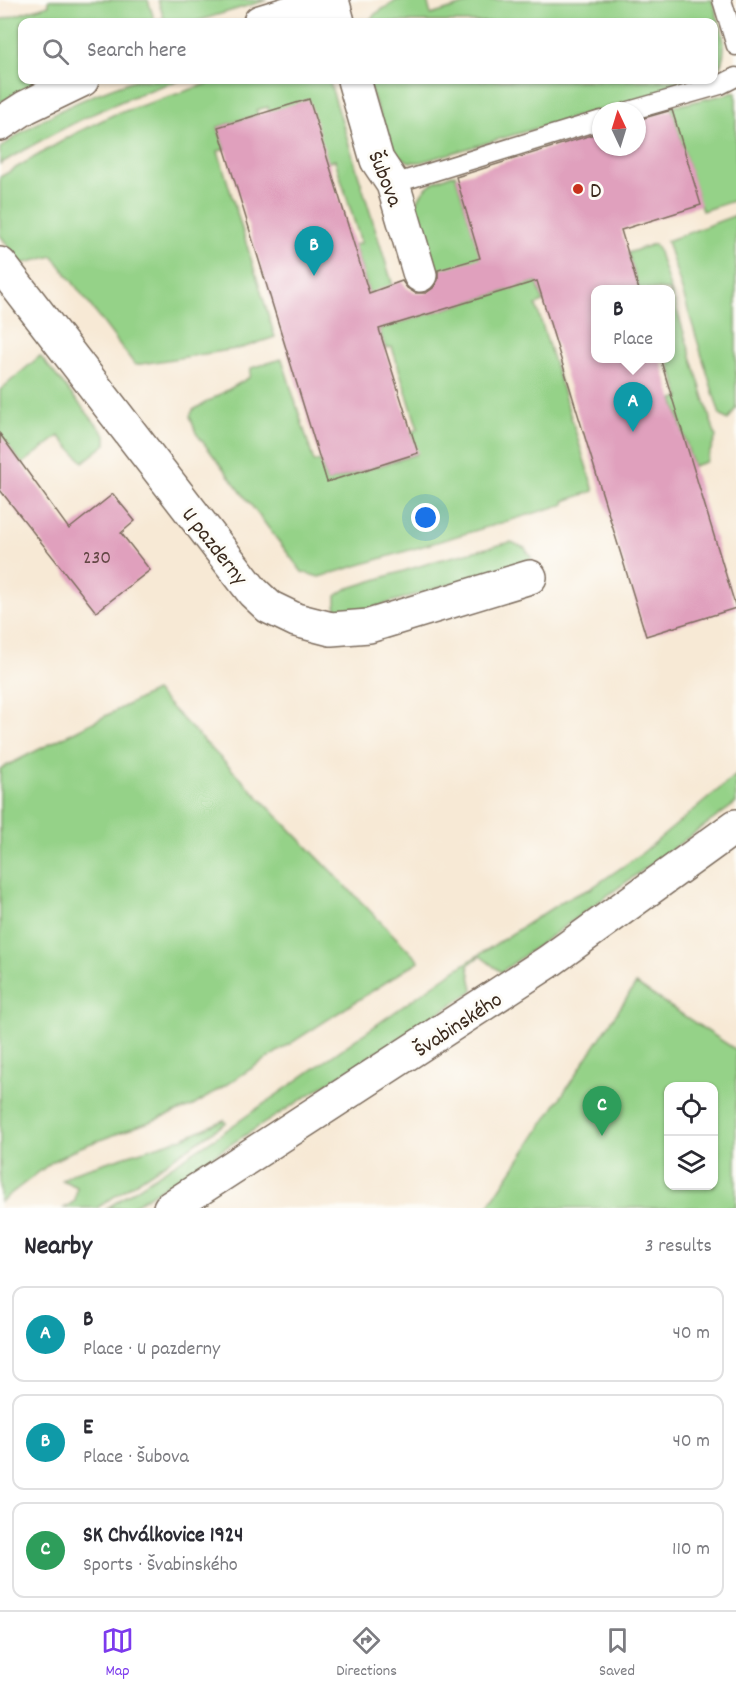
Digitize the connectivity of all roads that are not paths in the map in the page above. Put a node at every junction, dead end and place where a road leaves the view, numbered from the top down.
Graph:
1 (332, 0) edge
2 (722, 0) edge
3 (273, 18) edge
4 (337, 18) edge
5 (736, 46) edge
6 (736, 77) edge
7 (74, 84) edge
8 (355, 84) edge
9 (646, 106) edge
10 (592, 123) edge
11 (0, 124) edge
12 (393, 184) junction
13 (0, 264) edge
14 (420, 275) dead end
15 (530, 577) dead end
16 (736, 826) edge
17 (170, 1208) edge

1 - 3 street
1 - 4 street
2 - 5 lane
6 - 9 lane
7 - 11 street
8 - 12 street, Šubova
10 - 12 lane
12 - 14 street, Šubova
13 - 15 street, U pazderny
16 - 17 street, Švabinského

